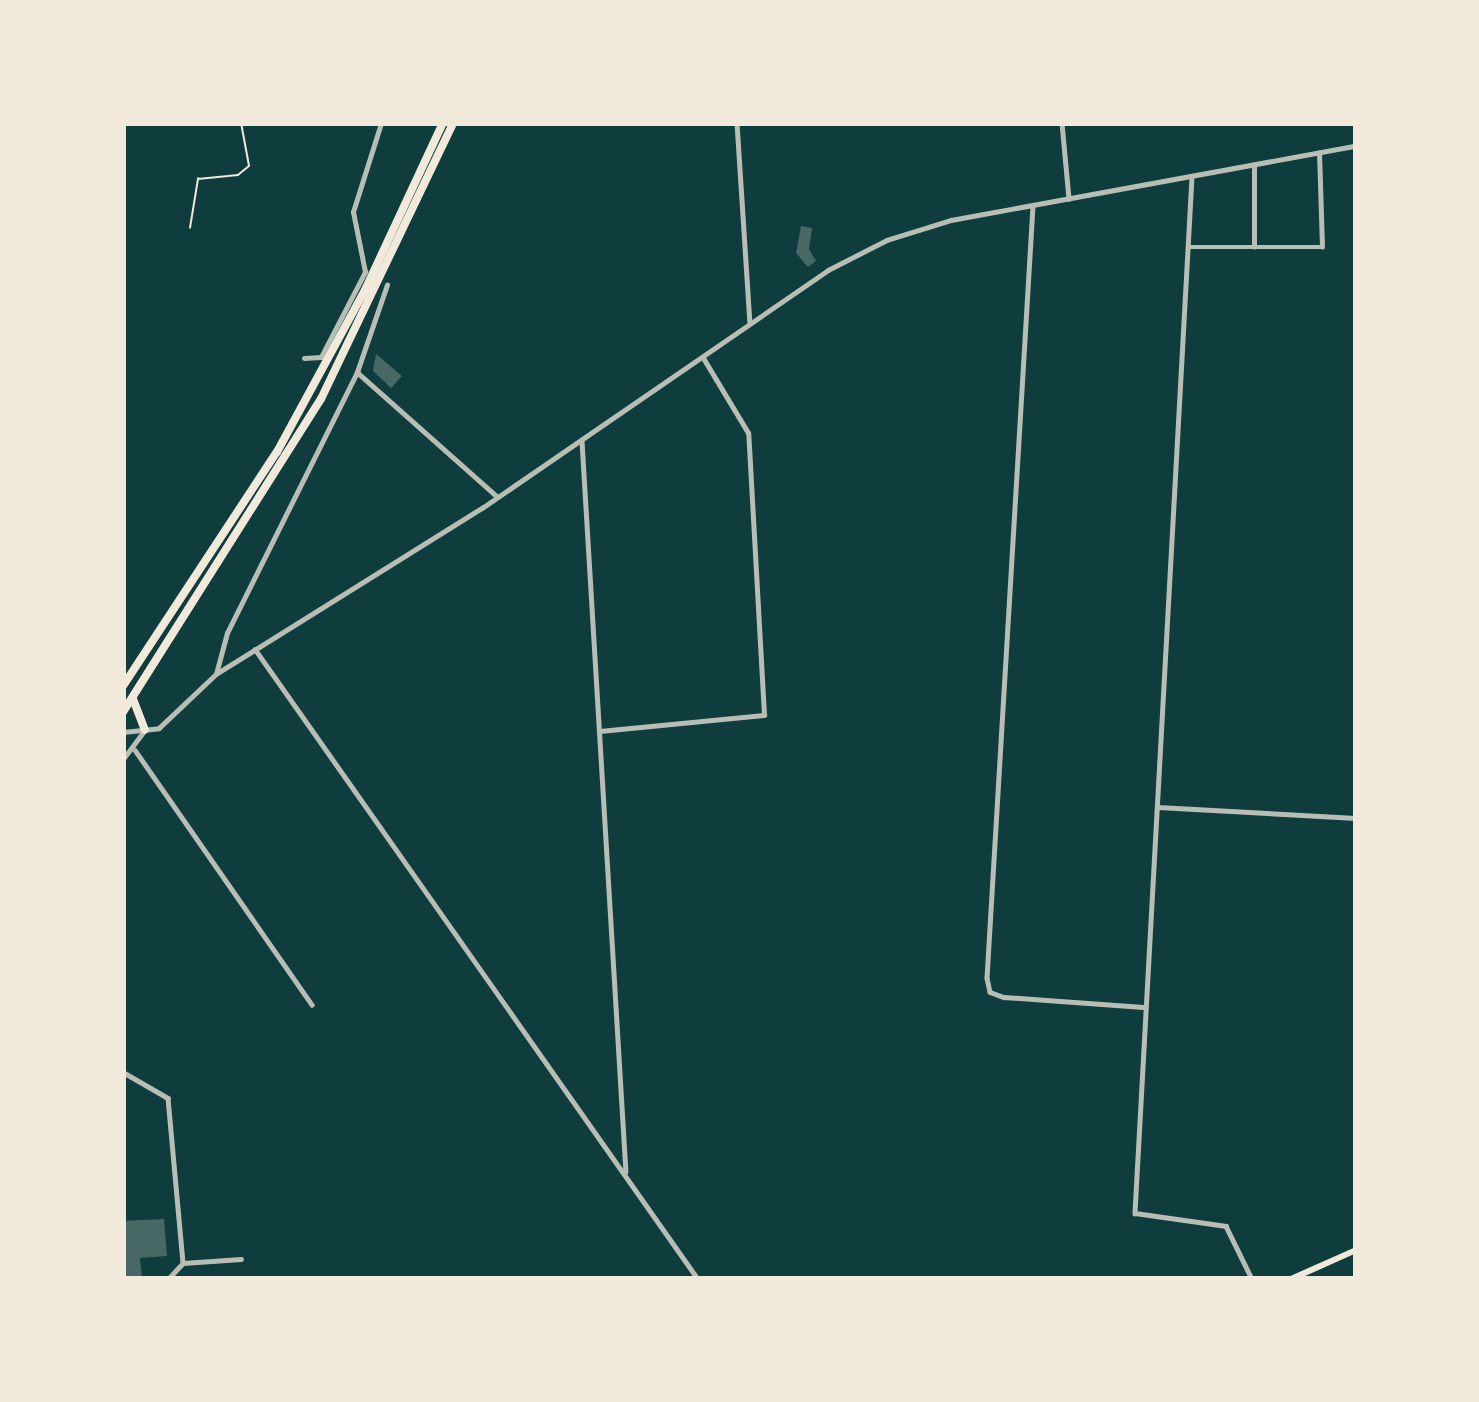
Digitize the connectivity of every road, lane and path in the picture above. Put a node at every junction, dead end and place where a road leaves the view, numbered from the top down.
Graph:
1 (241, 123) edge
2 (381, 123) edge
3 (443, 123) edge
4 (454, 123) edge
5 (737, 123) edge
6 (1062, 123) edge
7 (1356, 146) edge
8 (1319, 153) junction
9 (1254, 165) junction
10 (1192, 175) junction
11 (1069, 199) junction
12 (1033, 205) junction
13 (190, 228) dead end
14 (1190, 247) junction
15 (1254, 247) junction
16 (387, 285) dead end
17 (750, 323) junction
18 (701, 356) junction
19 (304, 358) dead end
20 (357, 372) junction
21 (582, 438) junction
22 (498, 497) junction
23 (255, 649) junction
24 (216, 674) junction
25 (123, 686) edge
26 (134, 692) junction
27 (123, 712) edge
28 (145, 730) junction
29 (600, 730) junction
30 (123, 732) edge
31 (136, 750) junction
32 (123, 759) edge
33 (1158, 807) junction
34 (1356, 818) edge
35 (312, 1005) dead end
36 (1143, 1007) junction
37 (123, 1072) edge
38 (626, 1172) junction
39 (1356, 1250) edge
40 (241, 1258) dead end
41 (183, 1263) junction
42 (168, 1279) edge
43 (698, 1279) edge
44 (1252, 1279) edge
45 (1291, 1279) edge

1 - 13 path
2 - 19 street
3 - 25 highway
4 - 26 highway
5 - 17 street
6 - 11 street
7 - 8 street
8 - 9 street
8 - 15 street
9 - 10 street
9 - 15 street
10 - 11 street
10 - 14 street
11 - 12 street
12 - 17 street
12 - 36 street
14 - 15 street
14 - 33 street
16 - 20 street
17 - 18 street
18 - 21 street
18 - 29 street
20 - 22 street
20 - 24 street
21 - 22 street
21 - 29 street
22 - 23 street
23 - 24 street
23 - 38 street
24 - 28 street
26 - 27 highway
26 - 28 highway
28 - 30 street
28 - 31 street
29 - 38 street
31 - 32 street
31 - 35 street
33 - 34 street
33 - 36 street
36 - 44 street
37 - 41 street
38 - 43 street
39 - 45 main road
40 - 41 street
41 - 42 street

